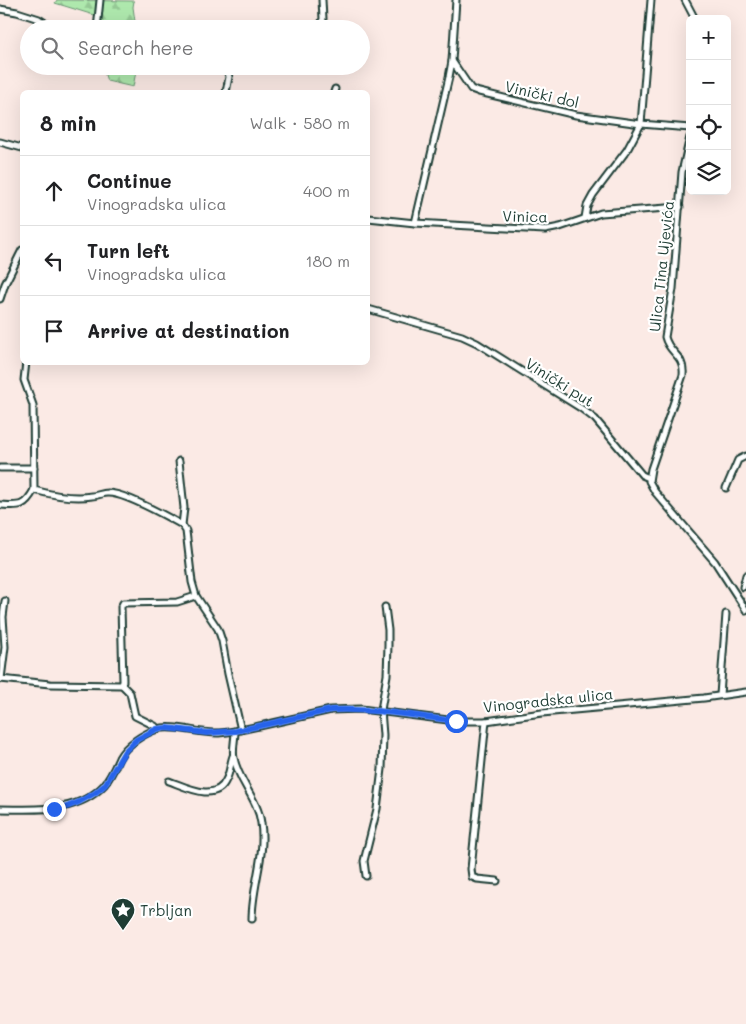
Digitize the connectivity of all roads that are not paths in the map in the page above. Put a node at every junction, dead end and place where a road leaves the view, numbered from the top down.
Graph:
1 (100, 0) edge
2 (322, 0) edge
3 (456, 0) edge
4 (651, 0) edge
5 (685, 0) edge
6 (0, 9) edge
7 (692, 15) edge
8 (41, 20) edge
9 (98, 20) edge
10 (323, 20) edge
11 (452, 61) junction
12 (229, 75) edge
13 (226, 90) edge
14 (641, 124) junction
15 (686, 128) edge
16 (1, 142) edge
17 (20, 147) edge
18 (0, 150) edge
19 (687, 150) edge
20 (680, 207) junction
21 (370, 218) edge
22 (585, 218) junction
23 (415, 223) junction
24 (20, 254) edge
25 (0, 299) edge
26 (370, 310) edge
27 (26, 365) edge
28 (746, 456) edge
29 (179, 461) dead end
30 (0, 468) edge
31 (34, 468) junction
32 (650, 478) junction
33 (726, 488) dead end
34 (34, 490) junction
35 (0, 505) edge
36 (182, 525) junction
37 (746, 575) edge
38 (743, 587) dead end
39 (196, 596) junction
40 (5, 600) dead end
41 (385, 606) dead end
42 (746, 610) edge
43 (726, 614) dead end
44 (1, 679) edge
45 (122, 685) junction
46 (746, 692) edge
47 (720, 696) junction
48 (381, 710) junction
49 (486, 721) junction
50 (157, 729) junction
51 (238, 730) junction
52 (233, 756) junction
53 (169, 782) dead end
54 (0, 810) edge
55 (366, 876) dead end
56 (497, 881) dead end
57 (252, 919) dead end

1 - 9 street
2 - 10 street
3 - 11 street
4 - 14 street
5 - 7 street
6 - 8 street
11 - 14 street, Vinički dol
11 - 23 street
12 - 13 street
14 - 15 street, Vinički dol
14 - 22 street
16 - 17 street
16 - 18 street
19 - 20 street, Ulica Tina Ujevića
20 - 22 street, Vinica
20 - 32 street, Ulica Tina Ujevića
21 - 23 street, Vinica
22 - 23 street, Vinica
24 - 25 street
26 - 32 street, Vinički put
27 - 31 street
28 - 33 street
29 - 36 street
30 - 31 street
31 - 34 street
32 - 42 street, Vinički put
34 - 35 street
34 - 36 street
36 - 39 street
37 - 38 street
39 - 45 street
39 - 51 street
40 - 44 street
41 - 48 street
43 - 47 street
44 - 45 street
45 - 50 street
46 - 47 street, Vinogradska ulica
47 - 49 street, Vinogradska ulica
48 - 49 street, Vinogradska ulica
48 - 51 street, Vinogradska ulica
48 - 55 street
49 - 56 street
50 - 51 street, Vinogradska ulica
50 - 54 street
51 - 52 street
52 - 53 street
52 - 57 street

